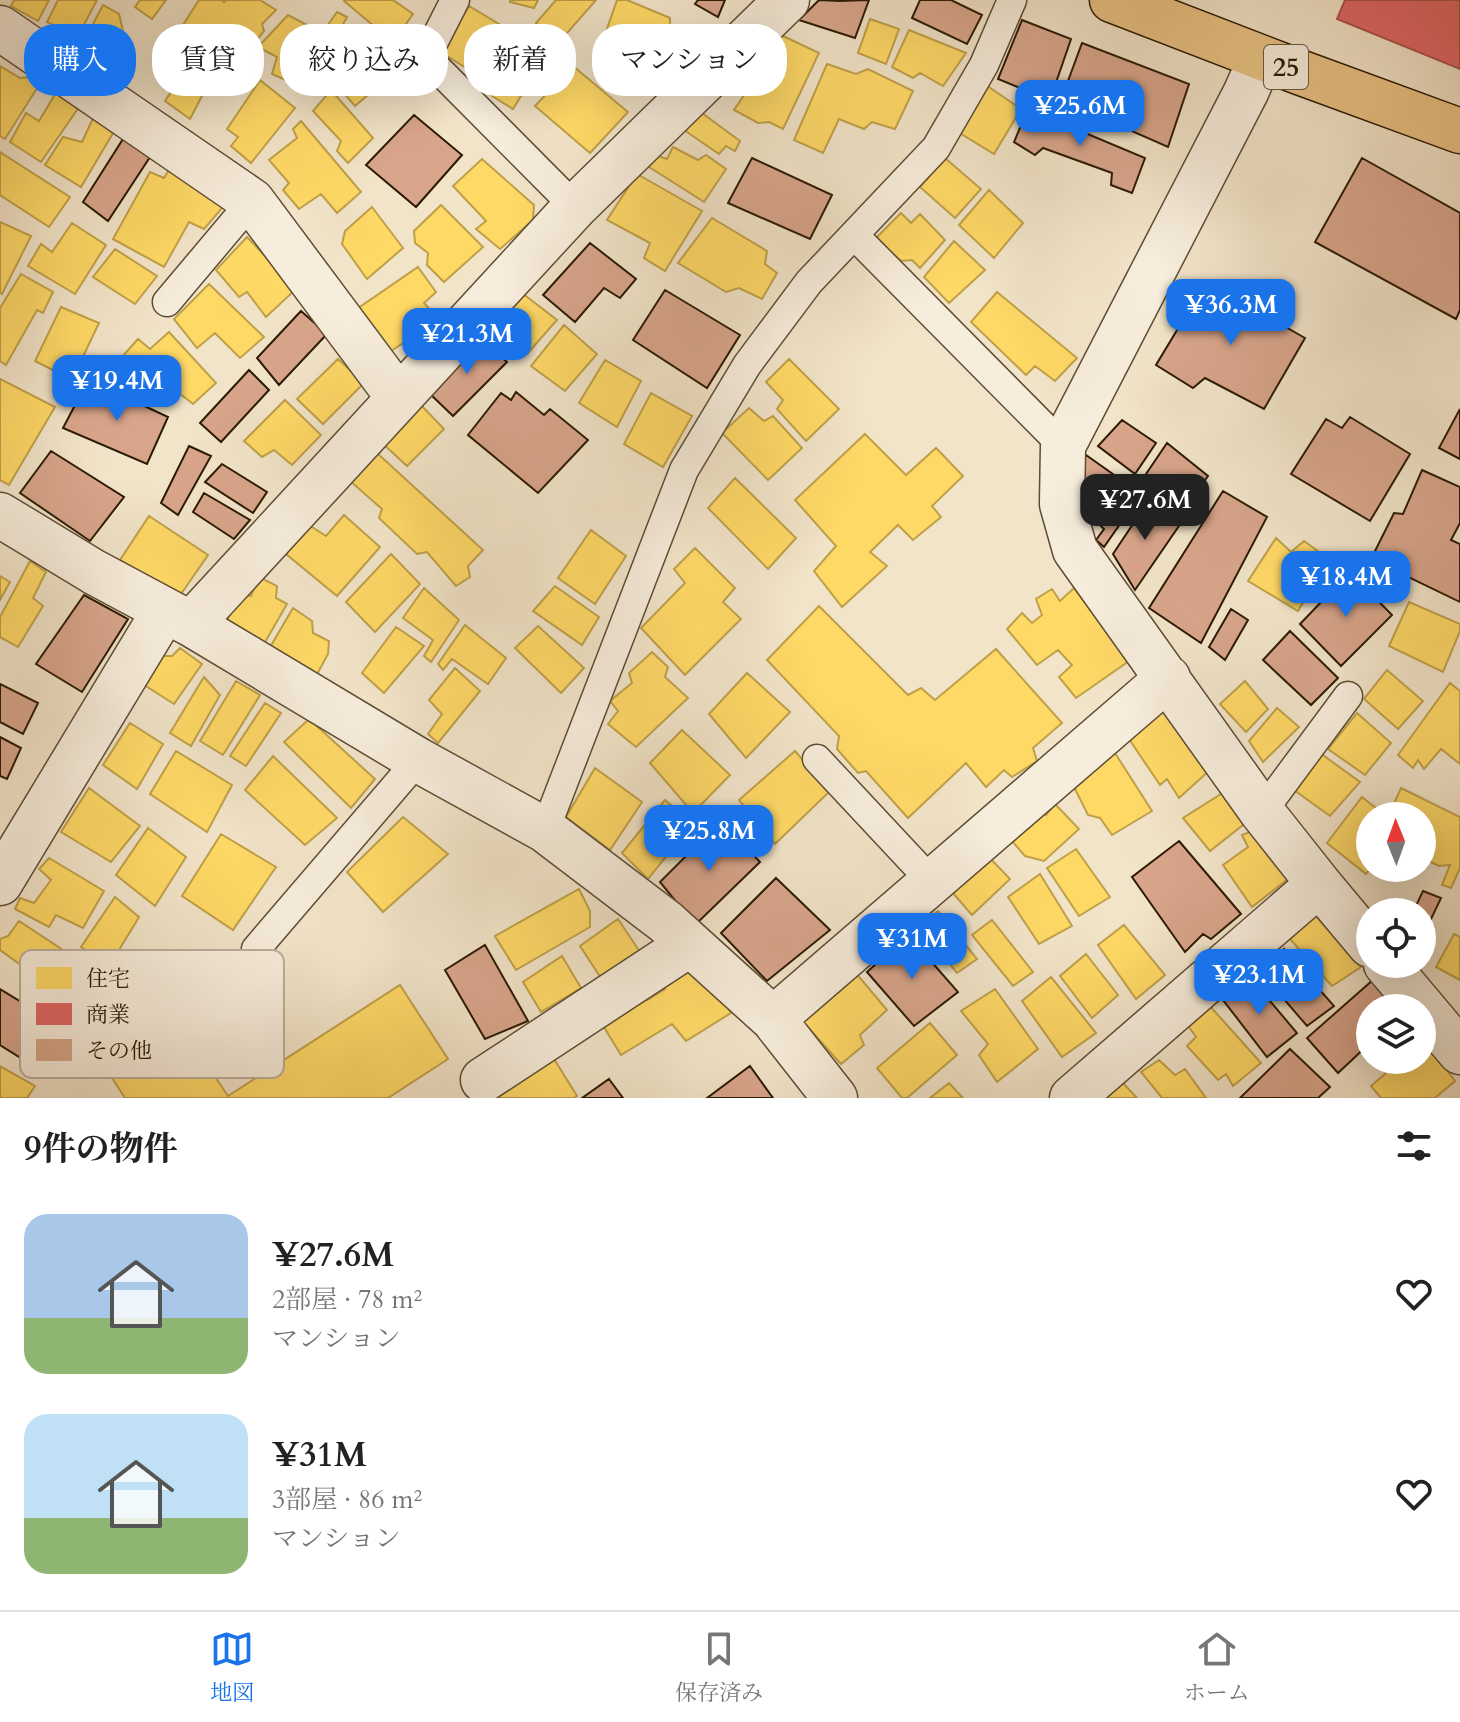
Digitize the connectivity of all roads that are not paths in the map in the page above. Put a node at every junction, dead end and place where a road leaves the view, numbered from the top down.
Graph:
1 (455, 0) edge
2 (787, 0) edge
3 (1012, 0) edge
4 (1112, 0) edge
5 (0, 28) edge
6 (1261, 58) junction
7 (1460, 131) edge
8 (252, 201) junction
9 (575, 207) junction
10 (854, 235) junction
11 (167, 302) dead end
12 (399, 398) junction
13 (1063, 446) junction
14 (0, 515) edge
15 (178, 617) junction
16 (1168, 678) junction
17 (1348, 696) dead end
18 (817, 759) dead end
19 (418, 760) junction
20 (1262, 812) junction
21 (545, 830) junction
22 (932, 882) junction
23 (0, 883) edge
24 (1319, 884) junction
25 (1356, 928) edge
26 (690, 944) junction
27 (256, 949) dead end
28 (1398, 978) edge
29 (773, 1019) junction
30 (1460, 1052) edge
31 (483, 1080) dead end
32 (835, 1098) edge
33 (1072, 1098) edge

1 - 9 lane
2 - 9 street
3 - 10 lane
4 - 6 main road, 25
5 - 8 street
6 - 7 main road, 25
6 - 13 street
8 - 11 lane
8 - 12 street
9 - 12 street
10 - 13 lane
10 - 21 lane
12 - 15 street
13 - 16 street
14 - 15 street
15 - 19 street
15 - 23 street
16 - 20 street
16 - 22 street
17 - 20 lane
18 - 22 lane
19 - 21 street
19 - 27 lane
20 - 24 street
21 - 26 street
22 - 29 street
24 - 25 street
24 - 33 street
26 - 29 street
26 - 31 street
28 - 30 street
29 - 32 street

